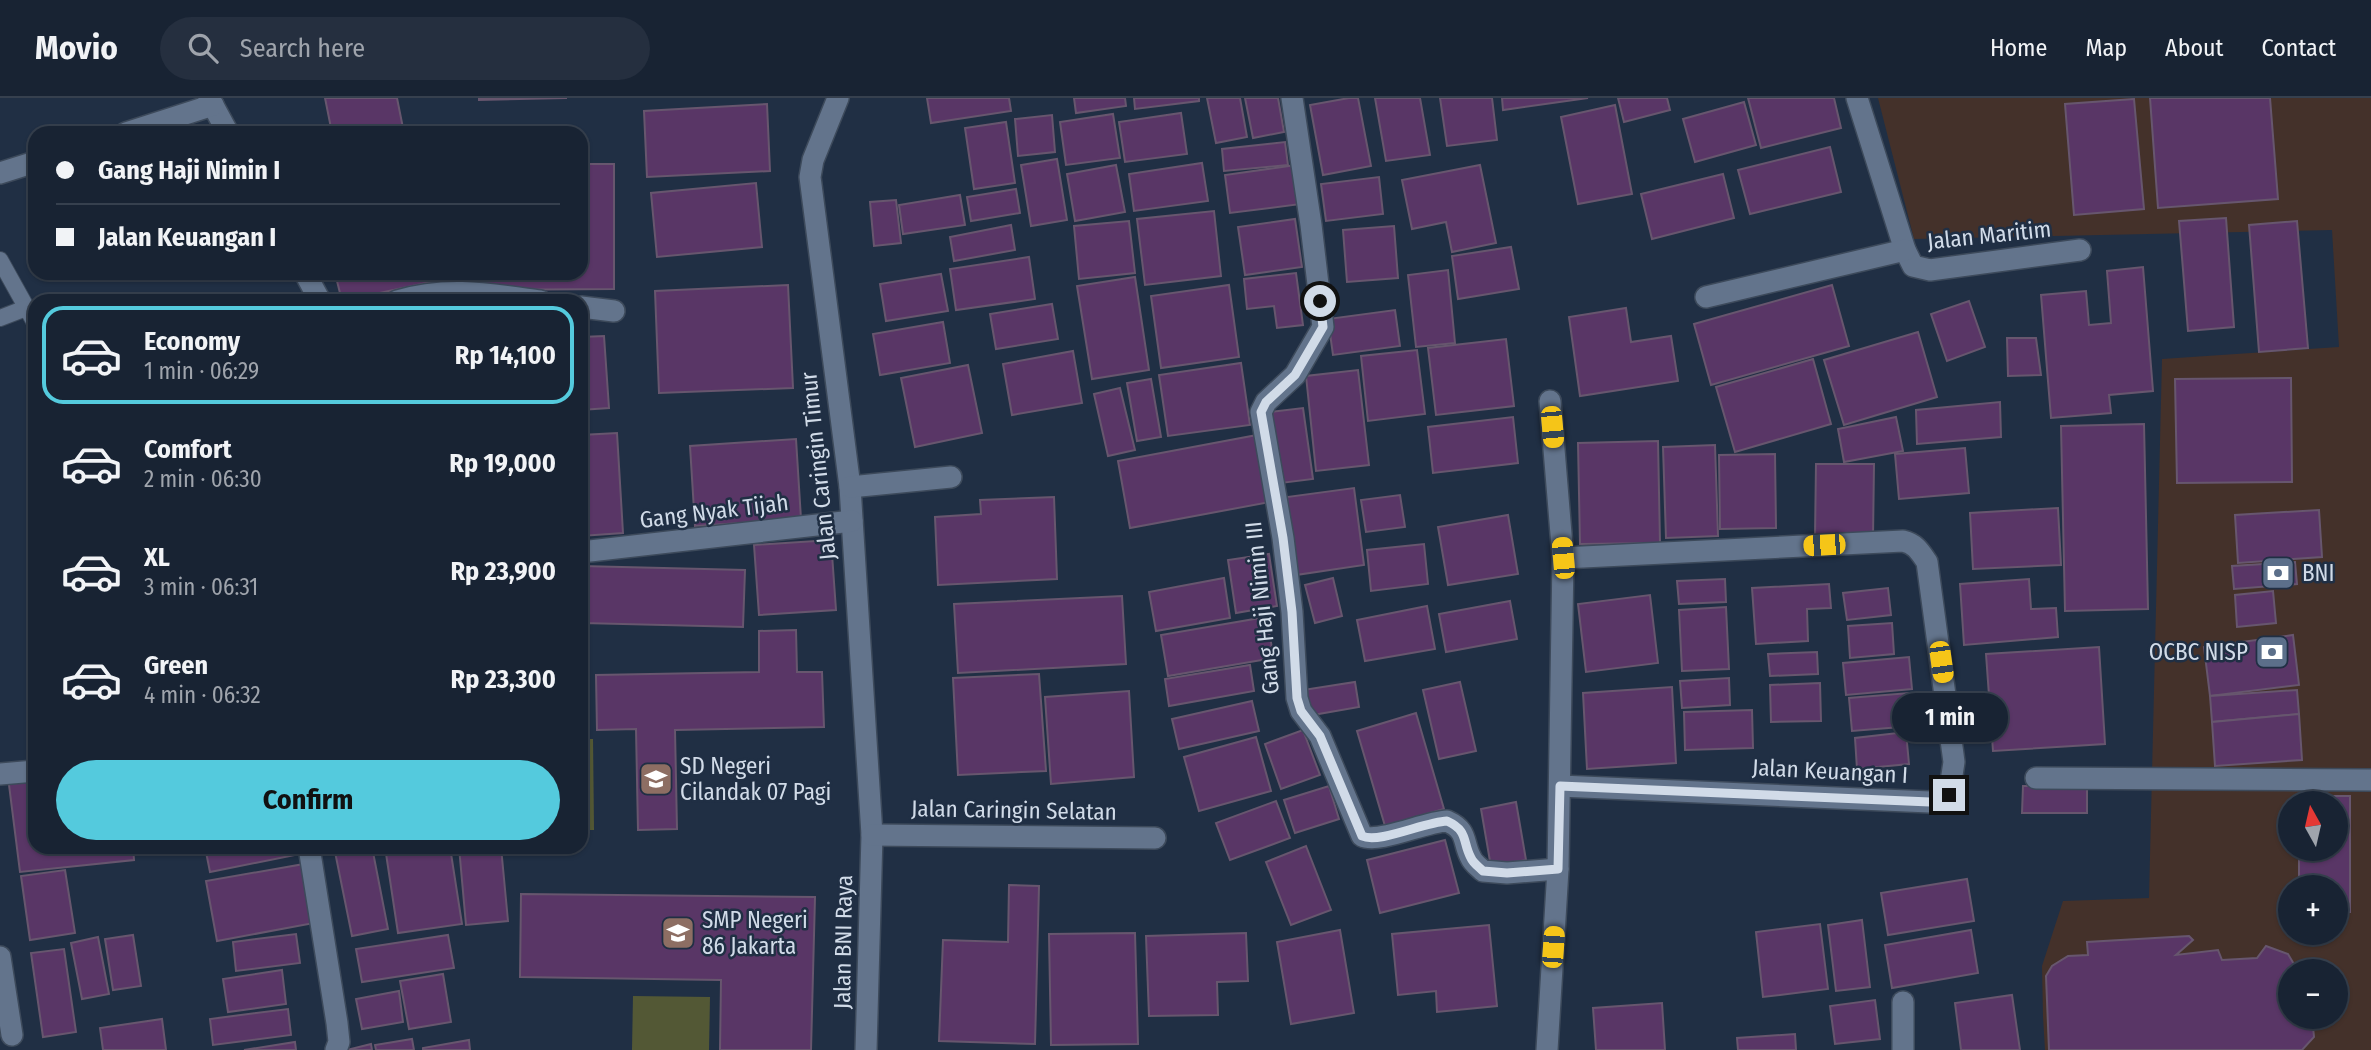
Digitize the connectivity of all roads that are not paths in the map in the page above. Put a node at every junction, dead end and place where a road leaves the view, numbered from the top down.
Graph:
1 (838, 98) edge
2 (1292, 98) edge
3 (1857, 98) edge
4 (211, 102) edge
5 (145, 126) edge
6 (224, 126) edge
7 (28, 164) edge
8 (0, 173) edge
9 (1905, 250) junction
10 (2080, 250) dead end
11 (0, 260) edge
12 (421, 294) edge
13 (478, 294) edge
14 (1706, 298) dead end
15 (26, 307) junction
16 (588, 308) edge
17 (28, 311) edge
18 (614, 311) dead end
19 (0, 318) edge
20 (1550, 401) dead end
21 (951, 477) dead end
22 (850, 486) junction
23 (852, 521) junction
24 (588, 551) edge
25 (1563, 558) junction
26 (28, 772) edge
27 (0, 774) edge
28 (2036, 778) dead end
29 (2371, 780) edge
30 (1560, 786) junction
31 (872, 835) junction
32 (1155, 838) dead end
33 (310, 854) edge
34 (1558, 869) junction
35 (0, 957) edge
36 (1903, 1002) dead end
37 (8, 1040) edge
38 (336, 1050) edge
39 (866, 1050) edge
40 (1547, 1050) edge
41 (1903, 1050) edge

1 - 22 street, Jalan Caringin Timur
2 - 34 street, Gang Haji Nimin III
3 - 9 street, Jalan Maritim
4 - 5 street
4 - 6 street
7 - 8 street
9 - 10 street, Jalan Maritim
9 - 14 street
11 - 15 lane
12 - 13 street
15 - 17 lane
15 - 19 lane
16 - 18 street
20 - 25 street
21 - 22 street
22 - 23 street, Jalan Caringin Timur
23 - 24 street, Gang Nyak Tijah
23 - 31 street, Jalan Caringin Timur
25 - 30 street
25 - 30 street, Jalan Keuangan I
26 - 27 street
28 - 29 street
30 - 34 street
31 - 32 street, Jalan Caringin Selatan
31 - 39 street, Jalan BNI Raya
33 - 38 street
34 - 40 street
35 - 37 street
36 - 41 street

